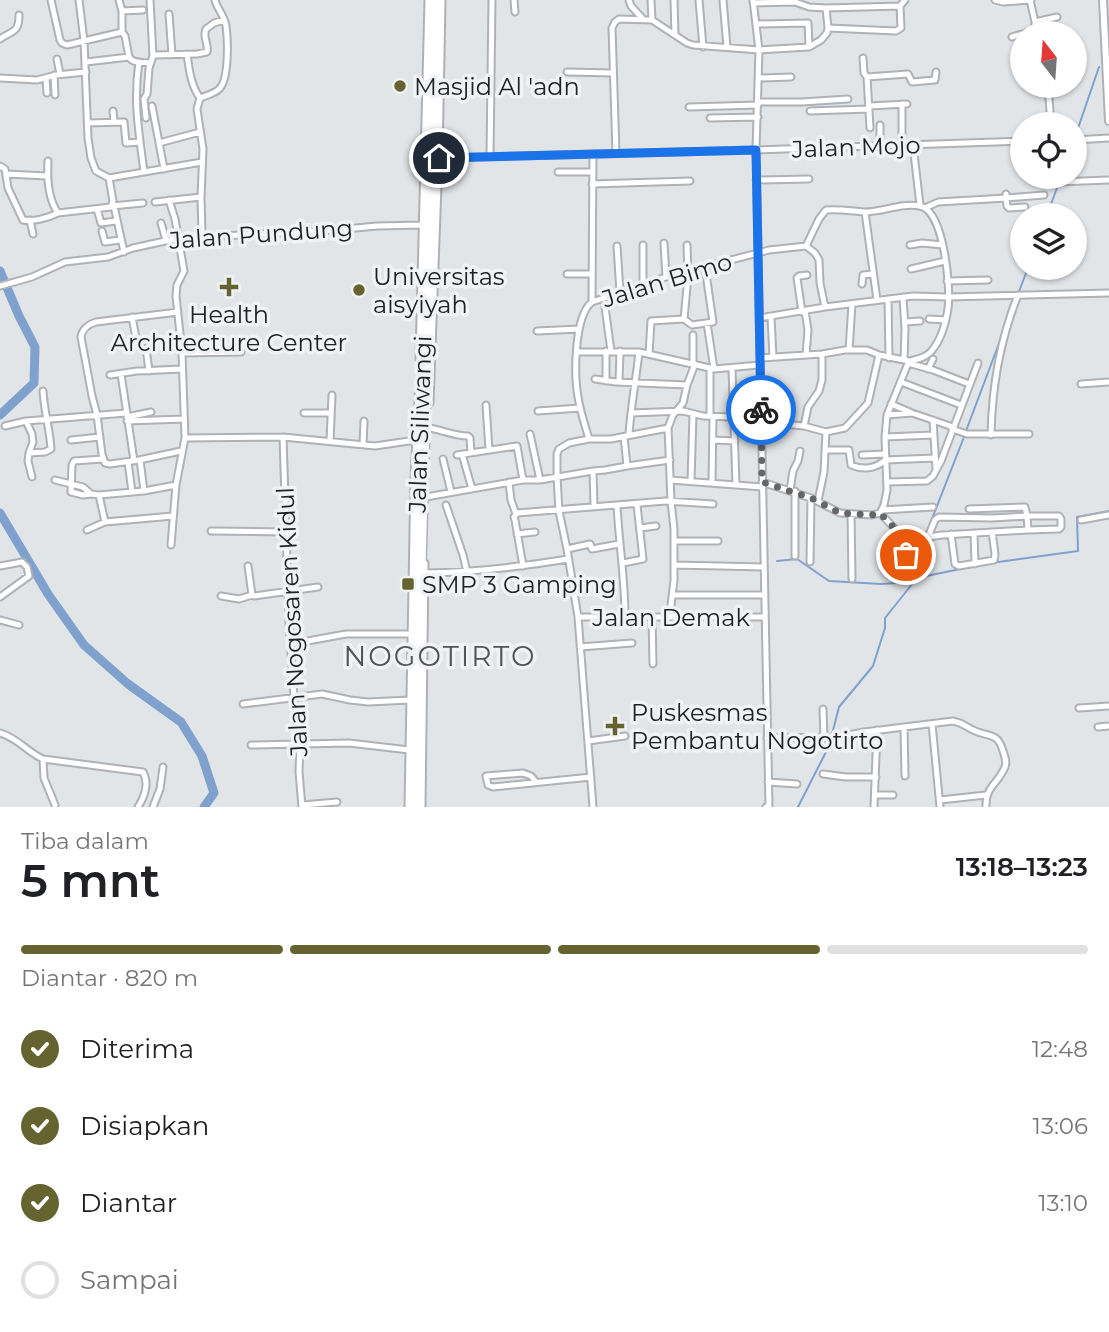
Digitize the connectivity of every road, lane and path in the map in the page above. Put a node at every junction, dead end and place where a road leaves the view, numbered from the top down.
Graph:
1 (51, 0) edge
2 (79, 0) edge
3 (119, 0) edge
4 (150, 0) edge
5 (215, 0) edge
6 (430, 0) edge
7 (440, 0) edge
8 (492, 0) edge
9 (514, 0) edge
10 (629, 0) edge
11 (651, 0) edge
12 (674, 0) edge
13 (699, 0) edge
14 (723, 0) edge
15 (859, 0) edge
16 (905, 0) edge
17 (995, 0) edge
18 (1028, 0) edge
19 (1103, 0) edge
20 (795, 1) edge
21 (753, 2) edge
22 (887, 3) edge
23 (900, 6) junction
24 (810, 7) junction
25 (858, 7) junction
26 (826, 8) junction
27 (143, 10) dead end
28 (121, 11) junction
29 (514, 12) dead end
30 (169, 14) dead end
31 (19, 15) dead end
32 (1057, 17) dead end
33 (643, 19) junction
34 (224, 20) junction
35 (652, 20) junction
36 (1035, 21) edge
37 (1039, 21) edge
38 (808, 23) junction
39 (757, 24) junction
40 (828, 28) junction
41 (122, 32) junction
42 (675, 35) junction
43 (0, 39) edge
44 (84, 41) junction
45 (703, 47) junction
46 (727, 47) junction
47 (809, 47) junction
48 (759, 50) junction
49 (187, 54) junction
50 (153, 55) junction
51 (172, 55) junction
52 (129, 57) junction
53 (863, 58) dead end
54 (57, 59) dead end
55 (86, 62) junction
56 (139, 62) junction
57 (150, 63) junction
58 (86, 72) junction
59 (567, 72) dead end
60 (936, 72) dead end
61 (614, 74) junction
62 (57, 75) junction
63 (791, 77) dead end
64 (867, 77) junction
65 (0, 78) edge
66 (46, 78) junction
67 (759, 78) junction
68 (47, 93) dead end
69 (55, 95) dead end
70 (200, 98) junction
71 (848, 99) dead end
72 (758, 103) junction
73 (152, 106) dead end
74 (689, 107) dead end
75 (869, 107) junction
76 (113, 111) dead end
77 (810, 111) dead end
78 (155, 117) junction
79 (758, 117) junction
80 (146, 118) junction
81 (710, 118) dead end
82 (137, 119) junction
83 (1109, 121) edge
84 (114, 122) junction
85 (88, 123) junction
86 (880, 125) dead end
87 (870, 128) dead end
88 (200, 132) junction
89 (1109, 138) edge
90 (1087, 139) edge
91 (1010, 141) edge
92 (139, 142) junction
93 (159, 143) junction
94 (880, 145) junction
95 (902, 145) junction
96 (913, 145) junction
97 (756, 150) junction
98 (616, 153) junction
99 (593, 154) junction
100 (490, 156) junction
101 (439, 158) junction
102 (48, 161) dead end
103 (202, 162) junction
104 (0, 166) edge
105 (164, 169) junction
106 (144, 172) junction
107 (558, 172) dead end
108 (593, 172) junction
109 (6, 174) junction
110 (47, 176) junction
111 (109, 178) junction
112 (809, 179) dead end
113 (426, 180) junction
114 (756, 180) junction
115 (1087, 180) edge
116 (1109, 180) edge
117 (690, 181) dead end
118 (592, 184) junction
119 (1044, 195) dead end
120 (1006, 196) junction
121 (201, 197) junction
122 (435, 198) junction
123 (169, 200) junction
124 (155, 202) dead end
125 (143, 203) dead end
126 (113, 206) junction
127 (923, 207) junction
128 (1010, 208) edge
129 (97, 209) junction
130 (865, 212) junction
131 (58, 213) junction
132 (30, 220) junction
133 (116, 221) junction
134 (162, 223) dead end
135 (422, 225) junction
136 (102, 231) dead end
137 (33, 234) dead end
138 (202, 236) junction
139 (179, 238) junction
140 (120, 240) junction
141 (166, 240) junction
142 (105, 242) junction
143 (664, 243) dead end
144 (643, 245) dead end
145 (687, 245) dead end
146 (943, 245) junction
147 (617, 246) dead end
148 (806, 246) junction
149 (910, 246) dead end
150 (124, 252) junction
151 (758, 253) junction
152 (108, 257) junction
153 (945, 261) junction
154 (705, 267) junction
155 (911, 269) dead end
156 (688, 272) junction
157 (567, 274) dead end
158 (592, 274) junction
159 (873, 274) junction
160 (807, 275) dead end
161 (666, 276) junction
162 (988, 280) dead end
163 (947, 282) junction
164 (643, 284) junction
165 (862, 284) dead end
166 (0, 286) edge
167 (620, 292) junction
168 (1109, 293) edge
169 (1016, 295) junction
170 (903, 297) junction
171 (948, 298) junction
172 (888, 299) junction
173 (877, 300) junction
174 (592, 302) junction
175 (852, 304) junction
176 (605, 307) dead end
177 (825, 307) junction
178 (804, 311) junction
179 (178, 312) junction
180 (132, 317) junction
181 (771, 317) junction
182 (759, 318) junction
183 (684, 319) junction
184 (929, 319) dead end
185 (946, 320) junction
186 (920, 321) dead end
187 (905, 322) junction
188 (707, 323) junction
189 (579, 330) junction
190 (537, 331) dead end
191 (693, 335) dead end
192 (136, 338) dead end
193 (146, 348) dead end
194 (849, 350) junction
195 (608, 351) junction
196 (620, 351) junction
197 (241, 352) dead end
198 (578, 352) junction
199 (639, 352) junction
200 (182, 353) junction
201 (649, 354) junction
202 (822, 354) junction
203 (806, 355) junction
204 (879, 355) junction
205 (774, 357) junction
206 (889, 358) junction
207 (933, 359) dead end
208 (760, 361) junction
209 (907, 361) junction
210 (978, 363) dead end
211 (694, 364) junction
212 (182, 369) junction
213 (712, 369) junction
214 (732, 369) junction
215 (928, 369) junction
216 (149, 371) junction
217 (121, 374) junction
218 (110, 375) dead end
219 (595, 379) dead end
220 (606, 381) junction
221 (619, 382) junction
222 (636, 382) junction
223 (901, 382) junction
224 (1109, 383) edge
225 (969, 384) junction
226 (1081, 384) dead end
227 (687, 385) junction
228 (43, 391) dead end
229 (332, 395) dead end
230 (891, 404) junction
231 (486, 405) dead end
232 (761, 405) junction
233 (961, 405) junction
234 (580, 408) junction
235 (538, 411) dead end
236 (677, 411) junction
237 (151, 412) dead end
238 (331, 412) junction
239 (304, 413) dead end
240 (631, 413) junction
241 (912, 413) junction
242 (694, 414) junction
243 (733, 414) junction
244 (97, 415) junction
245 (887, 415) junction
246 (712, 416) junction
247 (127, 417) junction
248 (47, 419) junction
249 (184, 419) junction
250 (933, 420) junction
251 (26, 421) junction
252 (364, 421) dead end
253 (761, 422) junction
254 (5, 426) dead end
255 (804, 426) junction
256 (429, 428) junction
257 (668, 428) junction
258 (953, 428) junction
259 (826, 432) junction
260 (530, 433) dead end
261 (1029, 434) dead end
262 (934, 435) junction
263 (991, 435) junction
264 (100, 436) junction
265 (627, 436) junction
266 (283, 437) junction
267 (885, 437) junction
268 (185, 438) junction
269 (589, 439) junction
270 (71, 440) dead end
271 (416, 440) junction
272 (713, 440) junction
273 (330, 441) junction
274 (734, 441) junction
275 (363, 445) junction
276 (489, 450) junction
277 (826, 450) junction
278 (181, 451) junction
279 (800, 451) dead end
280 (29, 453) junction
281 (471, 453) junction
282 (862, 455) dead end
283 (885, 457) junction
284 (934, 458) junction
285 (103, 459) junction
286 (443, 459) dead end
287 (670, 460) junction
288 (134, 461) junction
289 (627, 466) junction
290 (936, 470) junction
291 (593, 471) junction
292 (32, 477) dead end
293 (416, 477) junction
294 (556, 477) junction
295 (55, 480) dead end
296 (523, 480) junction
297 (540, 480) junction
298 (670, 480) junction
299 (691, 481) junction
300 (509, 482) junction
301 (712, 482) junction
302 (887, 482) junction
303 (736, 484) junction
304 (73, 485) junction
305 (176, 485) junction
306 (762, 485) junction
307 (472, 489) junction
308 (144, 491) junction
309 (792, 491) junction
310 (132, 492) junction
311 (451, 492) junction
312 (99, 495) junction
313 (426, 497) junction
314 (811, 498) junction
315 (671, 501) junction
316 (818, 501) junction
317 (713, 504) dead end
318 (446, 505) dead end
319 (638, 505) junction
320 (594, 506) junction
321 (617, 506) junction
322 (933, 507) dead end
323 (969, 509) dead end
324 (559, 511) junction
325 (881, 512) junction
326 (516, 514) junction
327 (851, 514) junction
328 (1109, 515) edge
329 (173, 516) junction
330 (1027, 516) junction
331 (1081, 520) dead end
332 (105, 522) junction
333 (656, 526) dead end
334 (640, 528) junction
335 (87, 530) dead end
336 (1028, 530) junction
337 (211, 531) dead end
338 (286, 532) junction
339 (535, 532) dead end
340 (992, 532) junction
341 (974, 533) junction
342 (517, 534) junction
343 (951, 534) junction
344 (925, 538) junction
345 (902, 540) junction
346 (674, 541) junction
347 (718, 541) dead end
348 (619, 544) junction
349 (172, 545) dead end
350 (567, 549) junction
351 (795, 556) dead end
352 (568, 559) junction
353 (810, 562) dead end
354 (623, 563) junction
355 (1, 564) edge
356 (975, 564) junction
357 (674, 565) junction
358 (248, 566) dead end
359 (523, 566) junction
360 (764, 567) junction
361 (467, 572) junction
362 (901, 572) dead end
363 (425, 573) junction
364 (852, 579) dead end
365 (318, 587) dead end
366 (288, 590) junction
367 (252, 595) junction
368 (673, 595) junction
369 (221, 596) dead end
370 (765, 596) junction
371 (0, 597) edge
372 (418, 606) junction
373 (578, 617) junction
374 (625, 617) junction
375 (652, 617) junction
376 (672, 617) junction
377 (765, 617) junction
378 (0, 621) edge
379 (19, 625) dead end
380 (411, 634) junction
381 (632, 643) dead end
382 (291, 644) junction
383 (580, 647) junction
384 (653, 664) dead end
385 (417, 670) junction
386 (294, 698) junction
387 (410, 700) junction
388 (243, 704) dead end
389 (1109, 706) edge
390 (1079, 708) dead end
391 (823, 709) dead end
392 (932, 724) junction
393 (1109, 726) edge
394 (904, 727) junction
395 (1098, 727) dead end
396 (877, 730) junction
397 (0, 733) edge
398 (625, 736) dead end
399 (767, 738) junction
400 (825, 738) junction
401 (588, 741) junction
402 (300, 744) junction
403 (251, 745) dead end
404 (408, 750) junction
405 (43, 759) junction
406 (163, 767) dead end
407 (823, 774) dead end
408 (905, 776) dead end
409 (591, 777) junction
410 (876, 777) junction
411 (536, 782) junction
412 (768, 782) junction
413 (797, 784) dead end
414 (875, 795) junction
415 (893, 795) dead end
416 (986, 795) junction
417 (337, 802) dead end
418 (940, 804) edge
419 (55, 805) dead end
420 (302, 806) edge
421 (138, 807) edge
422 (153, 807) edge
423 (410, 807) edge
424 (419, 807) edge
425 (593, 807) edge
426 (767, 807) edge
427 (874, 807) edge
428 (986, 807) edge

1 - 44 street
2 - 44 street
3 - 28 street
4 - 50 street
5 - 34 street
6 - 113 highway, Jalan Siliwangi
7 - 101 street
7 - 122 highway, Jalan Siliwangi
8 - 100 street
9 - 29 street
10 - 33 street
11 - 35 street
12 - 42 street
13 - 45 street
14 - 46 street
15 - 25 street
16 - 23 street
17 - 18 street
18 - 36 street
19 - 83 main road
20 - 21 street
20 - 24 street
21 - 39 street
22 - 23 street
22 - 25 street
23 - 40 street
24 - 26 street
24 - 38 street
25 - 26 street
26 - 40 street
27 - 28 street
28 - 41 street
30 - 51 street
31 - 43 street
32 - 37 street
33 - 35 street
33 - 61 street
34 - 49 street
34 - 70 street
35 - 42 street
38 - 39 street
38 - 47 street
39 - 48 street
40 - 47 street
41 - 44 street
41 - 52 street
42 - 45 street
44 - 55 street
45 - 46 street
46 - 48 street
47 - 48 street
48 - 67 street
49 - 51 street
49 - 70 street
50 - 51 street
50 - 57 street
52 - 55 street
52 - 56 street
53 - 64 street
54 - 62 street
55 - 58 street
56 - 57 street
56 - 82 street
57 - 80 street
58 - 62 street
58 - 85 street
59 - 61 street
60 - 64 street
61 - 98 street
62 - 66 street
62 - 69 street
63 - 67 street
64 - 75 street
65 - 66 street
66 - 68 street
67 - 72 street
70 - 88 street
71 - 72 street
72 - 74 street
72 - 79 street
73 - 78 street
75 - 77 street
75 - 87 street
75 - 95 street
76 - 84 street
78 - 80 street
78 - 93 street
79 - 81 street
79 - 97 street
80 - 82 street
82 - 92 street
84 - 85 street
84 - 92 street
85 - 111 street
86 - 94 street
88 - 93 street
88 - 103 street
89 - 90 street
91 - 96 street, Jalan Mojo
92 - 106 street
93 - 105 street
94 - 95 street, Jalan Mojo
94 - 97 street, Jalan Mojo
95 - 96 street, Jalan Mojo
96 - 127 street
97 - 98 street, Jalan Mojo
97 - 114 street
98 - 99 street, Jalan Mojo
99 - 100 street, Jalan Mojo
99 - 108 street
100 - 101 street, Jalan Mojo
101 - 122 street
102 - 110 street
103 - 105 street
103 - 121 street
104 - 109 street
105 - 106 street
106 - 111 street
107 - 108 street
108 - 118 street
109 - 110 street
109 - 132 street
110 - 131 street
111 - 126 street
112 - 114 street
113 - 135 street
113 - 293 highway, Jalan Siliwangi
114 - 151 street
115 - 116 street
117 - 118 street
118 - 158 street
119 - 120 street
120 - 127 street
120 - 128 street
121 - 123 street
121 - 138 street
122 - 256 street
122 - 372 highway, Jalan Siliwangi
123 - 124 street
123 - 139 street
125 - 126 street
126 - 129 street
126 - 133 street
127 - 130 street
127 - 146 street
129 - 131 street
129 - 133 street
130 - 148 street
130 - 159 street
131 - 132 street
132 - 137 street
133 - 140 street
134 - 141 street
135 - 138 street, Jalan Pundung
135 - 271 street
136 - 142 street
138 - 139 street, Jalan Pundung
139 - 141 street, Jalan Pundung
139 - 179 street
140 - 142 street
140 - 150 street
141 - 150 street, Jalan Pundung
142 - 152 street
143 - 161 street
144 - 164 street
145 - 156 street
146 - 149 street
146 - 153 street
147 - 167 street
148 - 151 street, Jalan Bimo
148 - 177 street
150 - 152 street, Jalan Pundung
151 - 154 street, Jalan Bimo
151 - 182 street
152 - 166 street, Jalan Pundung
153 - 155 street
153 - 163 street
154 - 156 street, Jalan Bimo
154 - 188 street
156 - 161 street, Jalan Bimo
156 - 183 street
157 - 158 street
158 - 174 street
159 - 165 street
159 - 173 street
160 - 178 street
161 - 164 street, Jalan Bimo
162 - 163 street
163 - 171 street
164 - 167 street, Jalan Bimo
167 - 174 street, Jalan Bimo
168 - 169 street
169 - 171 street
169 - 263 street
170 - 171 street
170 - 172 street
170 - 187 street
171 - 185 street
172 - 173 street
172 - 206 street
173 - 175 street
174 - 189 street, Jalan Bimo
175 - 177 street
175 - 194 street
176 - 195 street
177 - 178 street
178 - 181 street
178 - 203 street
179 - 180 street
179 - 200 street
180 - 192 street
180 - 244 street
181 - 182 street
181 - 205 street
182 - 208 street
183 - 188 street
183 - 201 street
184 - 185 street
185 - 209 street
186 - 187 street
187 - 209 street
188 - 213 street
189 - 190 street
189 - 198 street, Jalan Bimo
191 - 211 street
193 - 216 street
194 - 202 street
194 - 204 street
195 - 196 street
195 - 198 street
195 - 220 street
196 - 199 street
196 - 221 street
197 - 200 street
198 - 234 street, Jalan Bimo
199 - 201 street
199 - 222 street
200 - 212 street
201 - 211 street
202 - 203 street
202 - 255 street
203 - 205 street
204 - 206 street
204 - 259 street
205 - 208 street
206 - 209 street
207 - 215 street
208 - 214 street
208 - 232 street
209 - 215 street
209 - 223 street
210 - 225 street
211 - 213 street
211 - 227 street
212 - 216 street
212 - 249 street
213 - 214 street
213 - 246 street
214 - 243 street
215 - 225 street
216 - 217 street
217 - 218 street
217 - 247 street
219 - 220 street
220 - 221 street
221 - 222 street
222 - 227 street
222 - 240 street
223 - 230 street
223 - 233 street
224 - 226 street
225 - 233 street
227 - 236 street
228 - 248 street
229 - 238 street
230 - 241 street
230 - 245 street
231 - 276 street
232 - 243 street
232 - 253 street
233 - 258 street
234 - 235 street
234 - 269 street, Jalan Bimo
236 - 240 street
236 - 242 street
236 - 257 street
237 - 247 street
238 - 239 street
238 - 273 street
240 - 265 street
241 - 245 street
241 - 250 street
242 - 246 street
242 - 299 street
243 - 246 street
243 - 274 street
244 - 247 street
244 - 248 street
244 - 264 street
245 - 267 street
246 - 272 street
247 - 249 street
247 - 288 street
248 - 251 street
248 - 280 street
249 - 268 street
250 - 258 street
250 - 262 street
251 - 254 street
251 - 280 street
252 - 275 street
253 - 255 street
253 - 306 street
255 - 259 street
256 - 281 street
256 - 313 street
257 - 265 street
257 - 287 street
258 - 263 street
258 - 290 street
259 - 277 street
260 - 297 street
261 - 263 street
262 - 267 street
262 - 284 street
264 - 270 street
264 - 285 street
265 - 269 street
265 - 289 street
266 - 268 street
266 - 273 street
266 - 338 street, Jalan Nogosaren Kidul
267 - 283 street
268 - 278 street
269 - 294 street
271 - 275 street
271 - 293 street
272 - 274 street
272 - 301 street
273 - 275 street
274 - 303 street
276 - 281 street
276 - 296 street
277 - 283 street
277 - 316 street
278 - 288 street
278 - 305 street
279 - 309 street
280 - 292 street
281 - 307 street
282 - 283 street
283 - 284 street
283 - 302 street
284 - 290 street
285 - 288 street
285 - 304 street
286 - 311 street
287 - 289 street
287 - 298 street
288 - 308 street
288 - 310 street
289 - 291 street
290 - 302 street
291 - 294 street
291 - 320 street
293 - 372 highway, Jalan Siliwangi
294 - 297 street
294 - 324 street
295 - 304 street
296 - 297 street
296 - 300 street
298 - 299 street
298 - 315 street
299 - 301 street
300 - 307 street
300 - 326 street
301 - 303 street
302 - 325 street
303 - 306 street
304 - 312 street
305 - 308 street
305 - 329 street
306 - 309 street
306 - 360 street
307 - 311 street
308 - 310 street
309 - 314 street
309 - 351 street
310 - 312 street
311 - 313 street
312 - 332 street
313 - 363 street
314 - 316 street
314 - 353 street
315 - 317 street
315 - 319 street
315 - 346 street
316 - 327 street
318 - 361 street
319 - 321 street
319 - 334 street
320 - 321 street
320 - 324 street
321 - 348 street
322 - 325 street
323 - 330 street
324 - 326 street
324 - 350 street
325 - 327 street
325 - 345 street
326 - 342 street
327 - 364 street
328 - 331 street
329 - 332 street
329 - 349 street
330 - 336 street
330 - 336 street
330 - 344 street
332 - 335 street
333 - 334 street
334 - 354 street
336 - 340 street
337 - 338 street
338 - 366 street, Jalan Nogosaren Kidul
339 - 342 street
340 - 341 street
340 - 356 street
341 - 343 street
341 - 356 street
342 - 359 street
343 - 344 street
343 - 356 street
344 - 345 street
345 - 362 street
346 - 347 street
346 - 357 street
348 - 350 street
348 - 354 street
350 - 352 street
352 - 359 street
352 - 373 street
354 - 374 street
355 - 371 street
357 - 360 street
357 - 368 street
358 - 367 street
359 - 361 street
360 - 370 street
361 - 363 street
363 - 372 street
365 - 366 street
366 - 367 street
366 - 382 street, Jalan Nogosaren Kidul
367 - 369 street
368 - 370 street
368 - 376 street
370 - 377 street
372 - 380 street
372 - 385 highway, Jalan Siliwangi
372 - 424 street
373 - 374 street, Jalan Demak
373 - 383 street
374 - 375 street, Jalan Demak
375 - 376 street, Jalan Demak
375 - 384 street
376 - 377 street, Jalan Demak
377 - 399 street
378 - 379 street
380 - 382 street
380 - 387 street
381 - 383 street
382 - 386 street, Jalan Nogosaren Kidul
383 - 401 street
385 - 423 highway, Jalan Siliwangi
385 - 424 highway, Jalan Siliwangi
386 - 387 street
386 - 388 street
386 - 402 street, Jalan Nogosaren Kidul
387 - 404 street
389 - 390 street
391 - 400 street
392 - 394 street
392 - 416 street
392 - 418 street
393 - 395 street
394 - 396 street
394 - 408 street
396 - 400 street
396 - 410 street
397 - 405 street
398 - 401 street
399 - 400 street
399 - 412 street
401 - 409 street
402 - 403 street
402 - 404 street
402 - 420 street, Jalan Nogosaren Kidul
404 - 423 street
405 - 419 street
405 - 421 street
406 - 422 street
407 - 410 street
409 - 411 street
409 - 425 street
410 - 414 street
411 - 411 street
412 - 413 street
412 - 426 street
414 - 415 street
414 - 427 street
416 - 418 street
416 - 428 street
417 - 420 street

